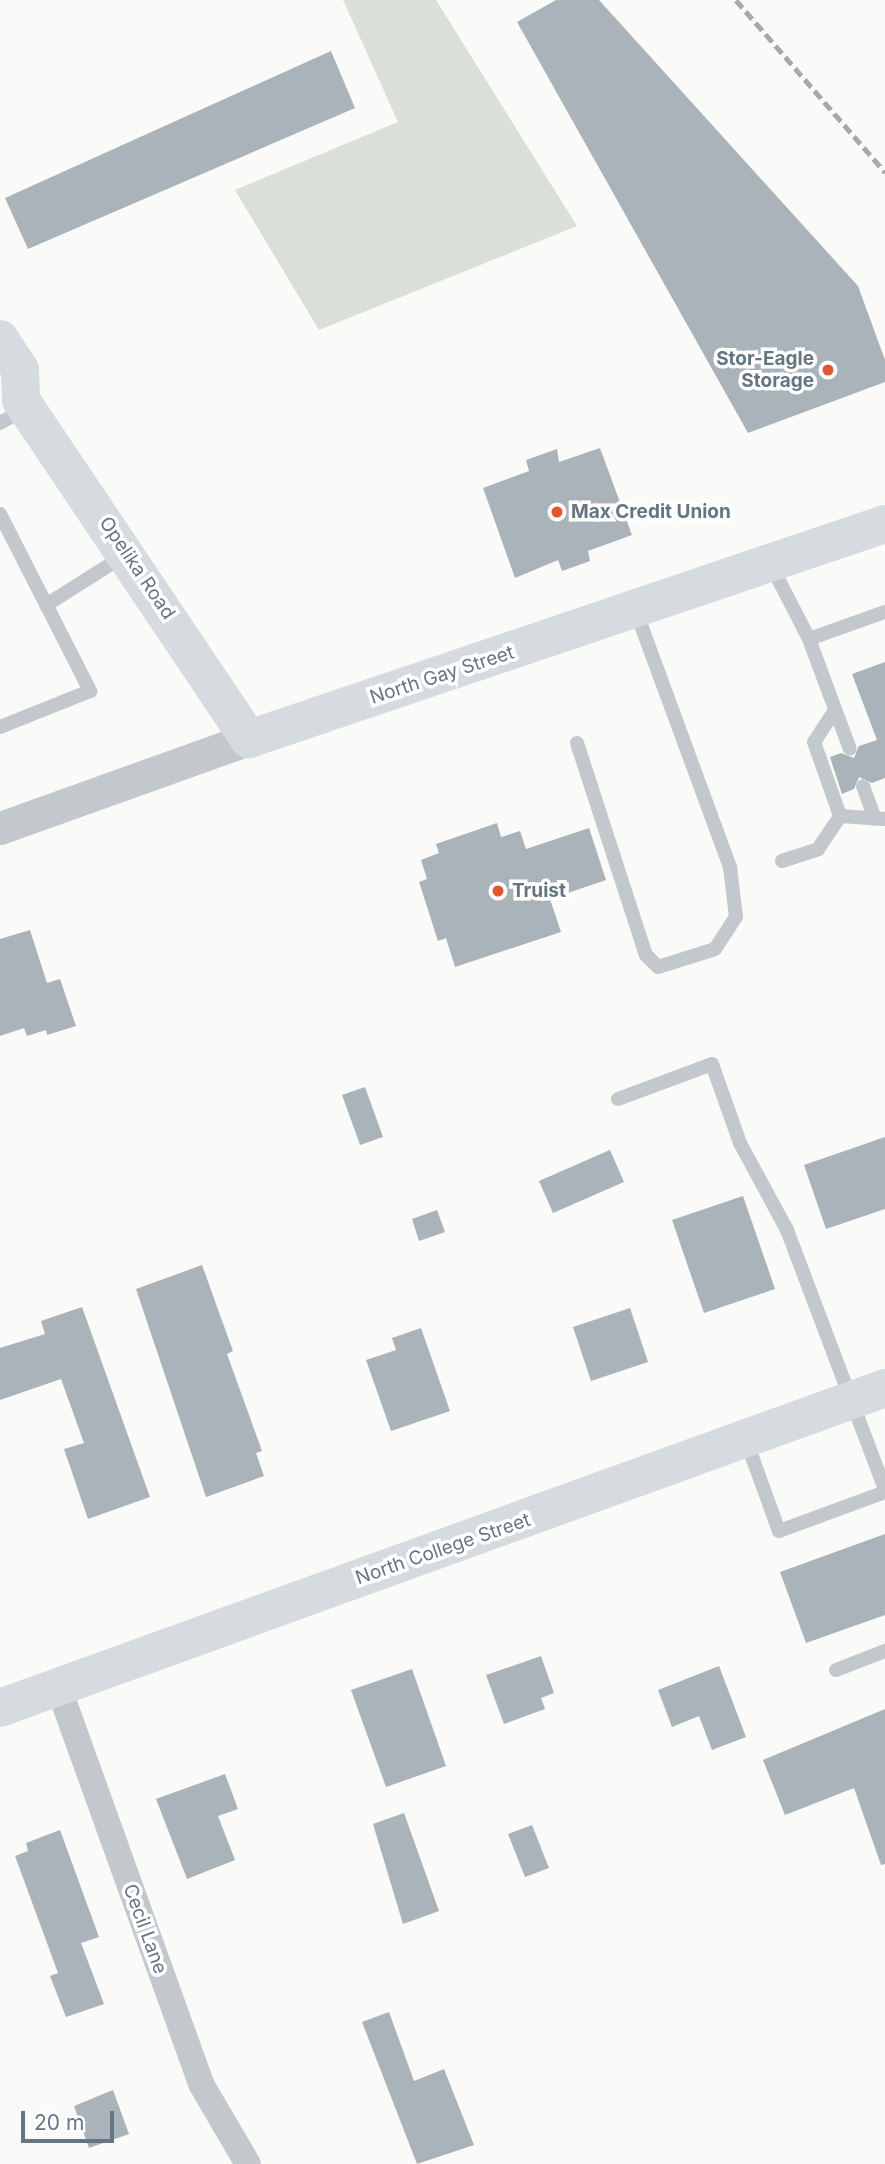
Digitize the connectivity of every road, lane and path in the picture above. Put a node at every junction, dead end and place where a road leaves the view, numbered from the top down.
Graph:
1 (0, 339) edge
2 (12, 406) edge
3 (0, 514) edge
4 (885, 524) edge
5 (127, 553) junction
6 (770, 564) junction
7 (46, 605) junction
8 (636, 611) junction
9 (885, 612) edge
10 (808, 639) junction
11 (835, 710) junction
12 (0, 727) edge
13 (250, 739) junction
14 (577, 743) dead end
15 (850, 750) dead end
16 (863, 786) dead end
17 (840, 817) junction
18 (880, 819) edge
19 (0, 828) edge
20 (782, 860) dead end
21 (618, 1098) dead end
22 (868, 1394) edge
23 (746, 1438) junction
24 (885, 1491) edge
25 (885, 1651) edge
26 (836, 1670) dead end
27 (58, 1686) junction
28 (0, 1708) edge
29 (248, 2164) edge

1 - 2 main road, Opelika Road
2 - 5 main road, Opelika Road
3 - 7 lane
4 - 6 main road, North Gay Street
5 - 7 lane
5 - 13 main road, Opelika Road
6 - 8 main road, North Gay Street
6 - 10 lane
7 - 12 lane
8 - 13 main road, North Gay Street
8 - 14 lane
9 - 10 lane
10 - 11 lane
11 - 15 lane
11 - 17 lane
13 - 19 street, North Gay Street
16 - 18 lane
17 - 18 lane
17 - 20 lane
21 - 22 lane
22 - 23 main road, North College Street
22 - 24 lane
23 - 24 lane
23 - 27 main road, North College Street
25 - 26 lane
27 - 28 main road, North College Street
27 - 29 street, Cecil Lane

